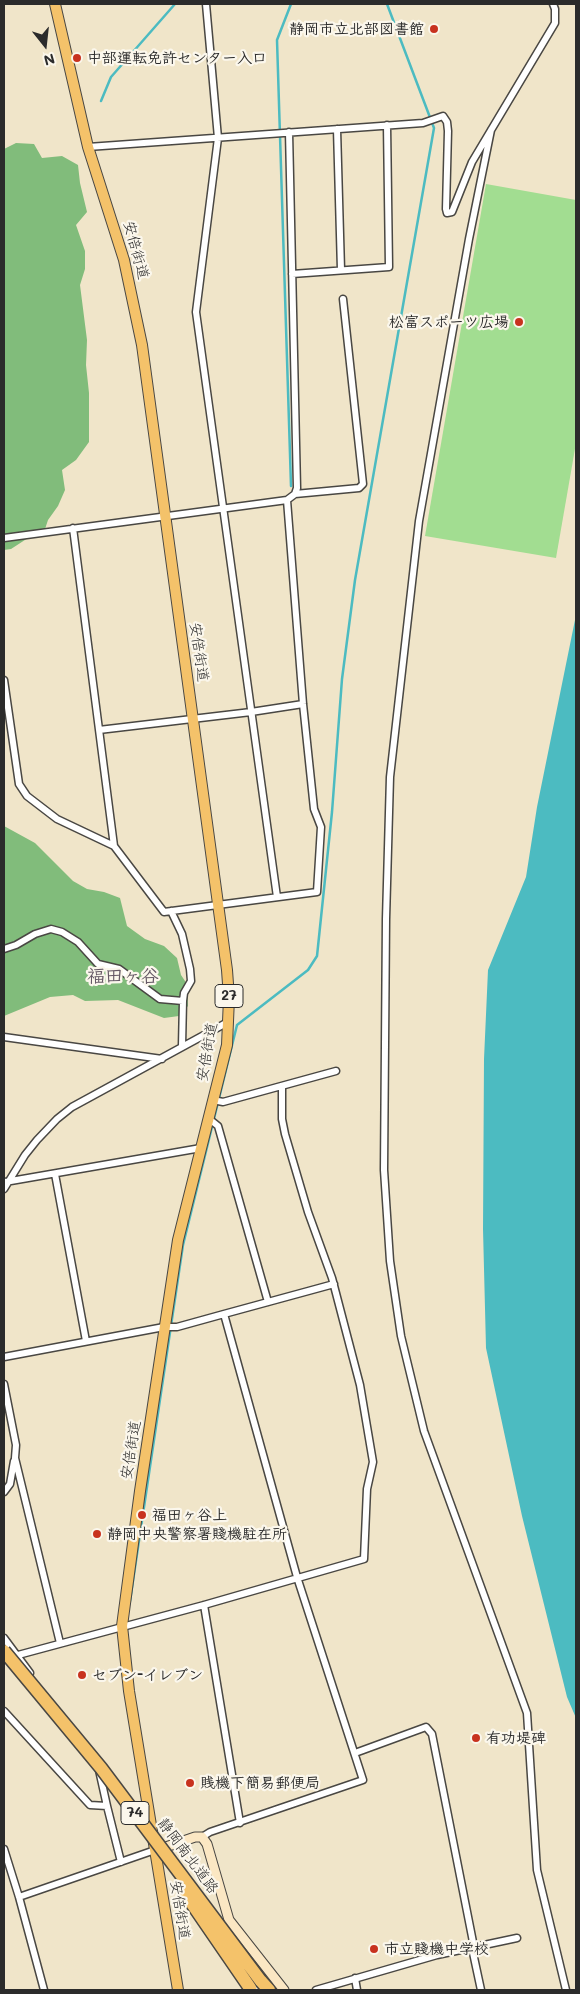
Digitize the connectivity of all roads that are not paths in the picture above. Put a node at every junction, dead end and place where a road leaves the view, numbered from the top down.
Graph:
1 (56, 4) edge
2 (206, 4) edge
3 (553, 4) edge
4 (387, 125) junction
5 (338, 129) junction
6 (491, 130) junction
7 (289, 132) junction
8 (218, 138) junction
9 (88, 146) junction
10 (341, 270) junction
11 (292, 274) junction
12 (343, 299) dead end
13 (295, 494) junction
14 (287, 500) junction
15 (223, 510) junction
16 (165, 517) junction
17 (73, 528) junction
18 (4, 538) edge
19 (4, 680) edge
20 (304, 704) junction
21 (251, 712) junction
22 (192, 719) junction
23 (99, 730) junction
24 (114, 846) junction
25 (277, 897) junction
26 (218, 905) junction
27 (171, 911) junction
28 (4, 949) edge
29 (183, 1001) junction
30 (228, 1022) junction
31 (4, 1037) edge
32 (182, 1046) junction
33 (162, 1058) junction
34 (336, 1071) dead end
35 (282, 1086) junction
36 (213, 1100) junction
37 (208, 1118) junction
38 (201, 1148) junction
39 (55, 1174) junction
40 (5, 1185) edge
41 (334, 1284) junction
42 (268, 1302) junction
43 (224, 1314) junction
44 (164, 1327) junction
45 (86, 1341) junction
46 (4, 1357) edge
47 (4, 1384) edge
48 (15, 1458) junction
49 (4, 1492) edge
50 (297, 1577) junction
51 (204, 1605) junction
52 (122, 1626) junction
53 (4, 1638) edge
54 (60, 1643) junction
55 (7, 1656) edge
56 (4, 1711) edge
57 (355, 1753) junction
58 (107, 1806) junction
59 (240, 1823) junction
60 (202, 1837) junction
61 (4, 1849) edge
62 (155, 1850) junction
63 (121, 1862) junction
64 (19, 1897) junction
65 (517, 1938) dead end
66 (473, 1947) junction
67 (355, 1978) junction
68 (258, 1988) edge
69 (44, 1990) edge
70 (178, 1990) edge
71 (284, 1990) edge
72 (316, 1990) edge
73 (357, 1990) edge
74 (480, 1990) edge
75 (566, 1990) edge

1 - 9 main road, 安倍街道 / 27
2 - 8 street
3 - 6 street
4 - 5 street
4 - 6 street
4 - 10 street
5 - 7 street
5 - 10 street
6 - 75 street
7 - 8 street
7 - 11 street
8 - 9 street
8 - 15 street
9 - 16 main road, 安倍街道 / 27
10 - 11 street
11 - 13 street
12 - 13 street
13 - 14 street
14 - 15 street
14 - 20 street
15 - 16 street
15 - 21 street
16 - 17 street
16 - 22 main road, 安倍街道 / 27
17 - 18 street
17 - 23 street
19 - 24 street
20 - 21 street
20 - 25 street
21 - 22 street
21 - 25 street
22 - 23 street
22 - 26 main road, 安倍街道 / 27
23 - 24 street
24 - 27 street
25 - 26 street
26 - 27 street
26 - 30 main road, 安倍街道 / 27
27 - 29 street
28 - 29 street
29 - 32 street
30 - 32 street
30 - 36 main road, 安倍街道 / 27
31 - 33 street
32 - 33 street
33 - 40 street
34 - 35 street
35 - 36 street
35 - 41 street
36 - 37 main road, 安倍街道 / 27
37 - 38 main road, 安倍街道 / 27
37 - 42 street
38 - 39 street
38 - 44 main road, 安倍街道 / 27
39 - 40 street
39 - 45 street
41 - 42 street
41 - 50 street
42 - 43 street
43 - 44 street
43 - 50 street
44 - 45 street
44 - 52 main road, 安倍街道 / 27
45 - 46 street
47 - 48 street
48 - 49 street
48 - 54 street
50 - 51 street
50 - 57 street
51 - 52 street
51 - 59 street
52 - 54 street
52 - 62 main road, 安倍街道 / 27
53 - 55 street
54 - 55 street
55 - 58 street
55 - 68 highway, 静岡南北道路 / 74, bridge
56 - 58 street
57 - 59 street
57 - 66 street
58 - 63 street
59 - 60 street
60 - 62 street
60 - 71 street
61 - 64 street
62 - 63 street
62 - 70 main road, 安倍街道 / 27
63 - 64 street
64 - 69 street
65 - 66 street
66 - 67 street
66 - 74 street
67 - 72 street
67 - 73 street

